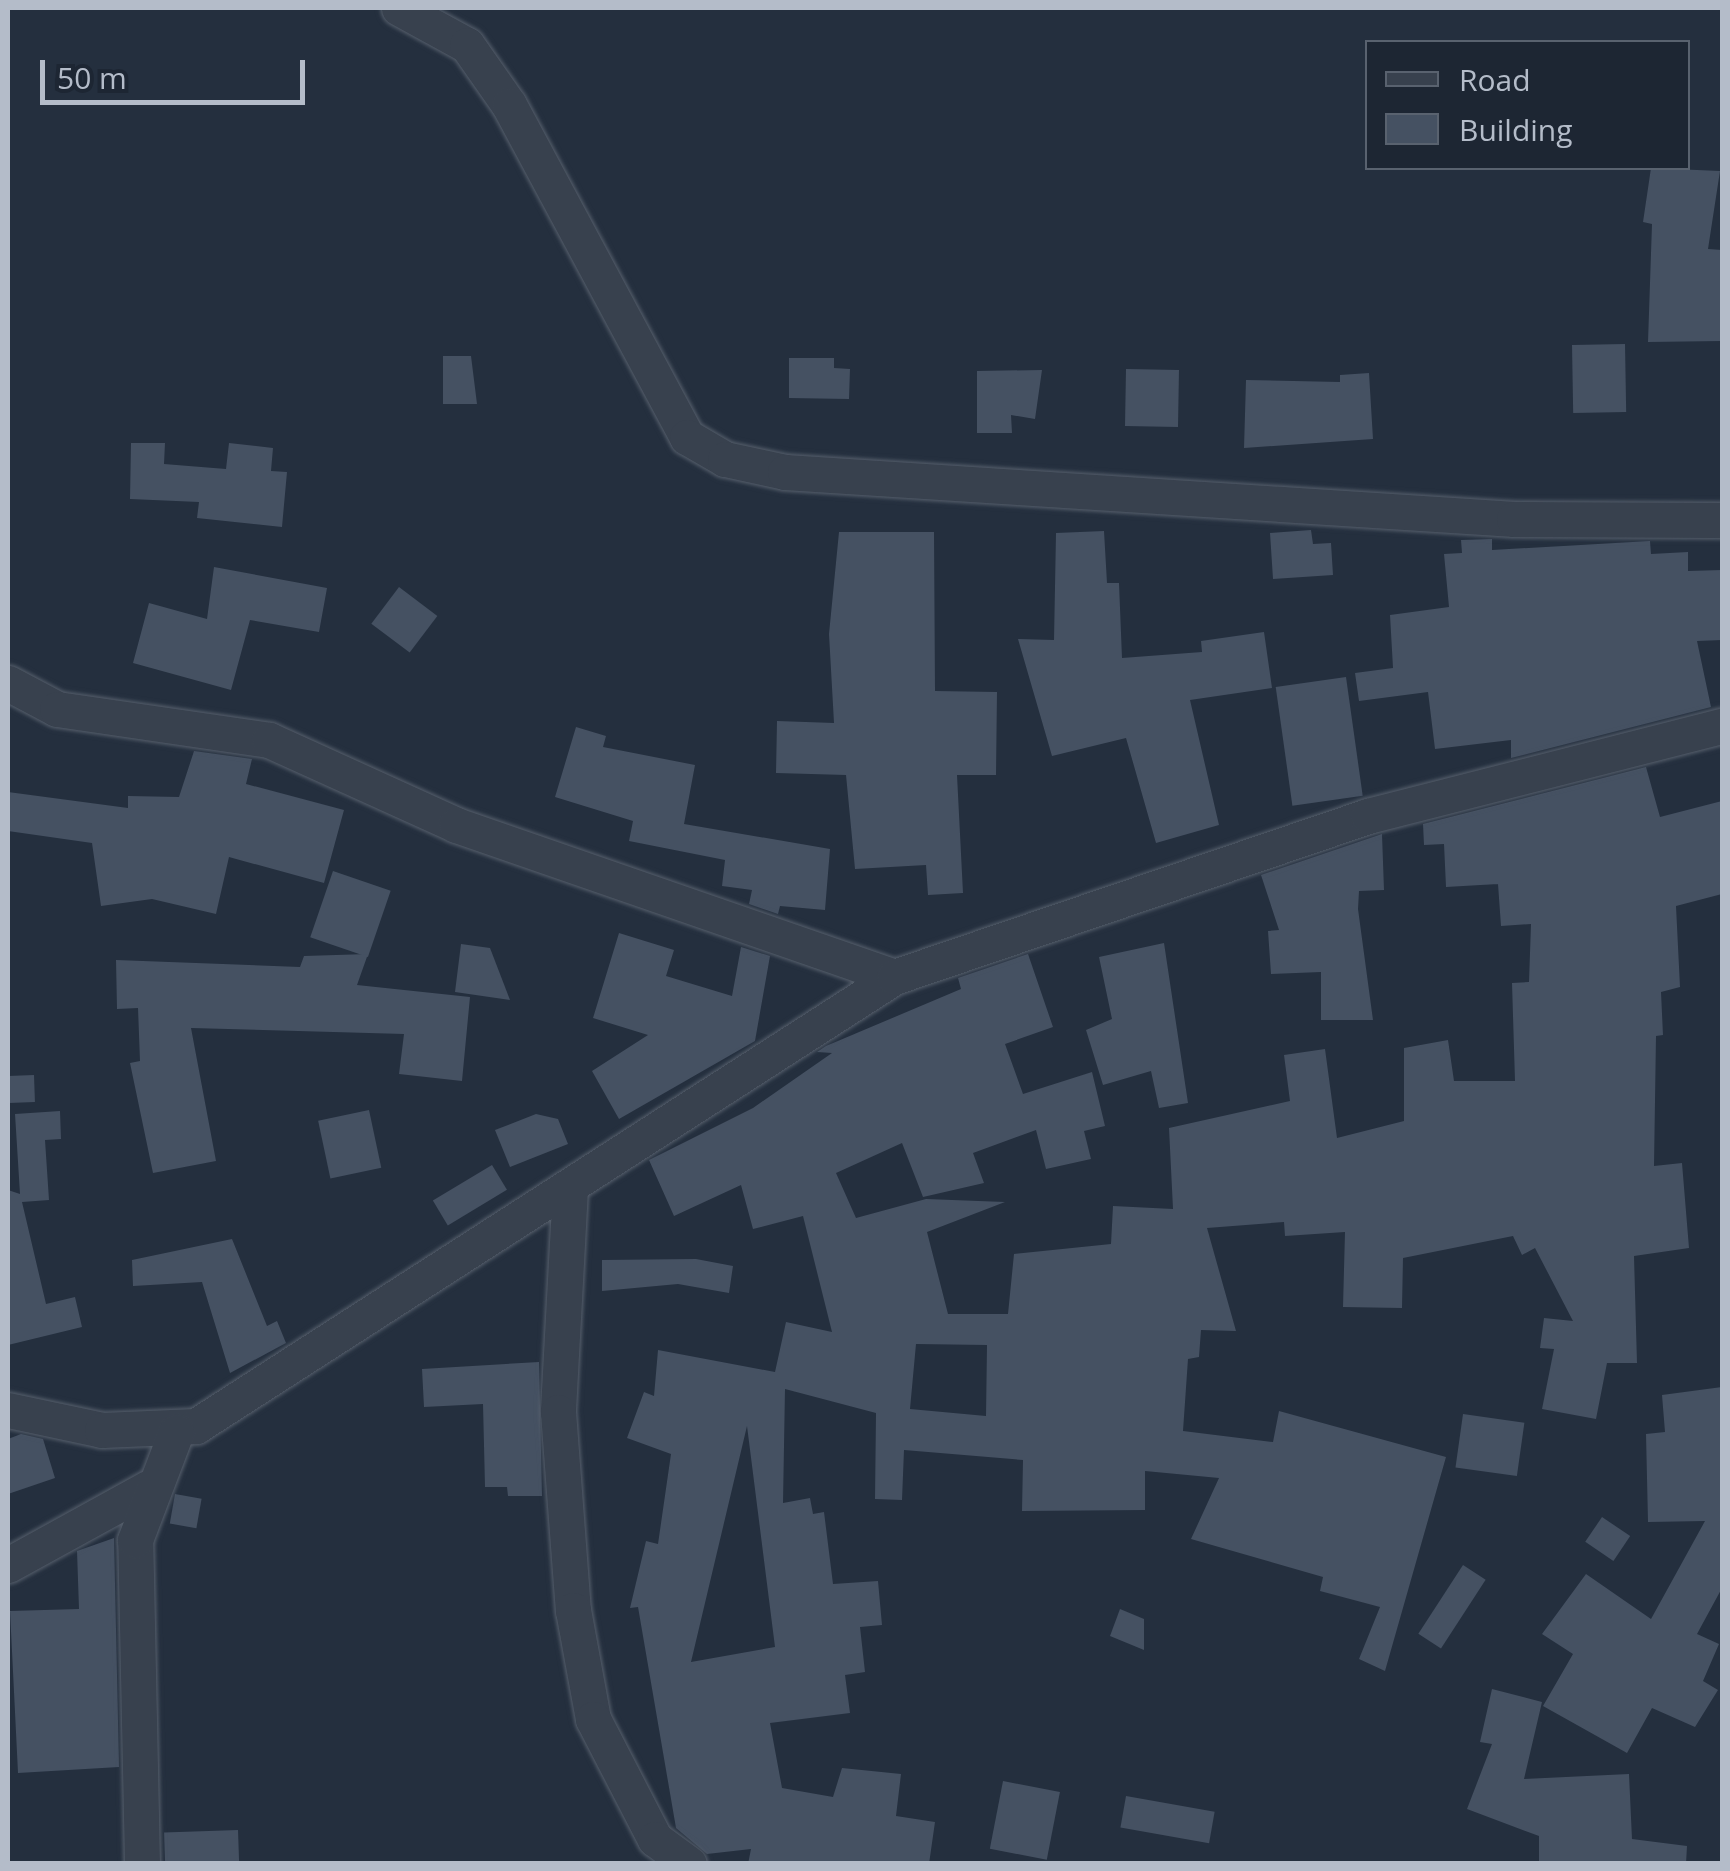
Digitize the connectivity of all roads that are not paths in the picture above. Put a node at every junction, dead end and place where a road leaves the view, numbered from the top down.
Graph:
1 (399, 8) edge
2 (1722, 520) edge
3 (8, 683) edge
4 (1722, 726) edge
5 (894, 977) junction
6 (570, 1188) junction
7 (8, 1410) edge
8 (176, 1432) junction
9 (148, 1488) junction
10 (8, 1565) edge
11 (142, 1864) edge
12 (690, 1864) edge

1 - 2 street
3 - 5 street
4 - 5 street
5 - 6 street
6 - 8 street
6 - 12 street
7 - 8 street
8 - 9 street
9 - 10 street
9 - 11 street

